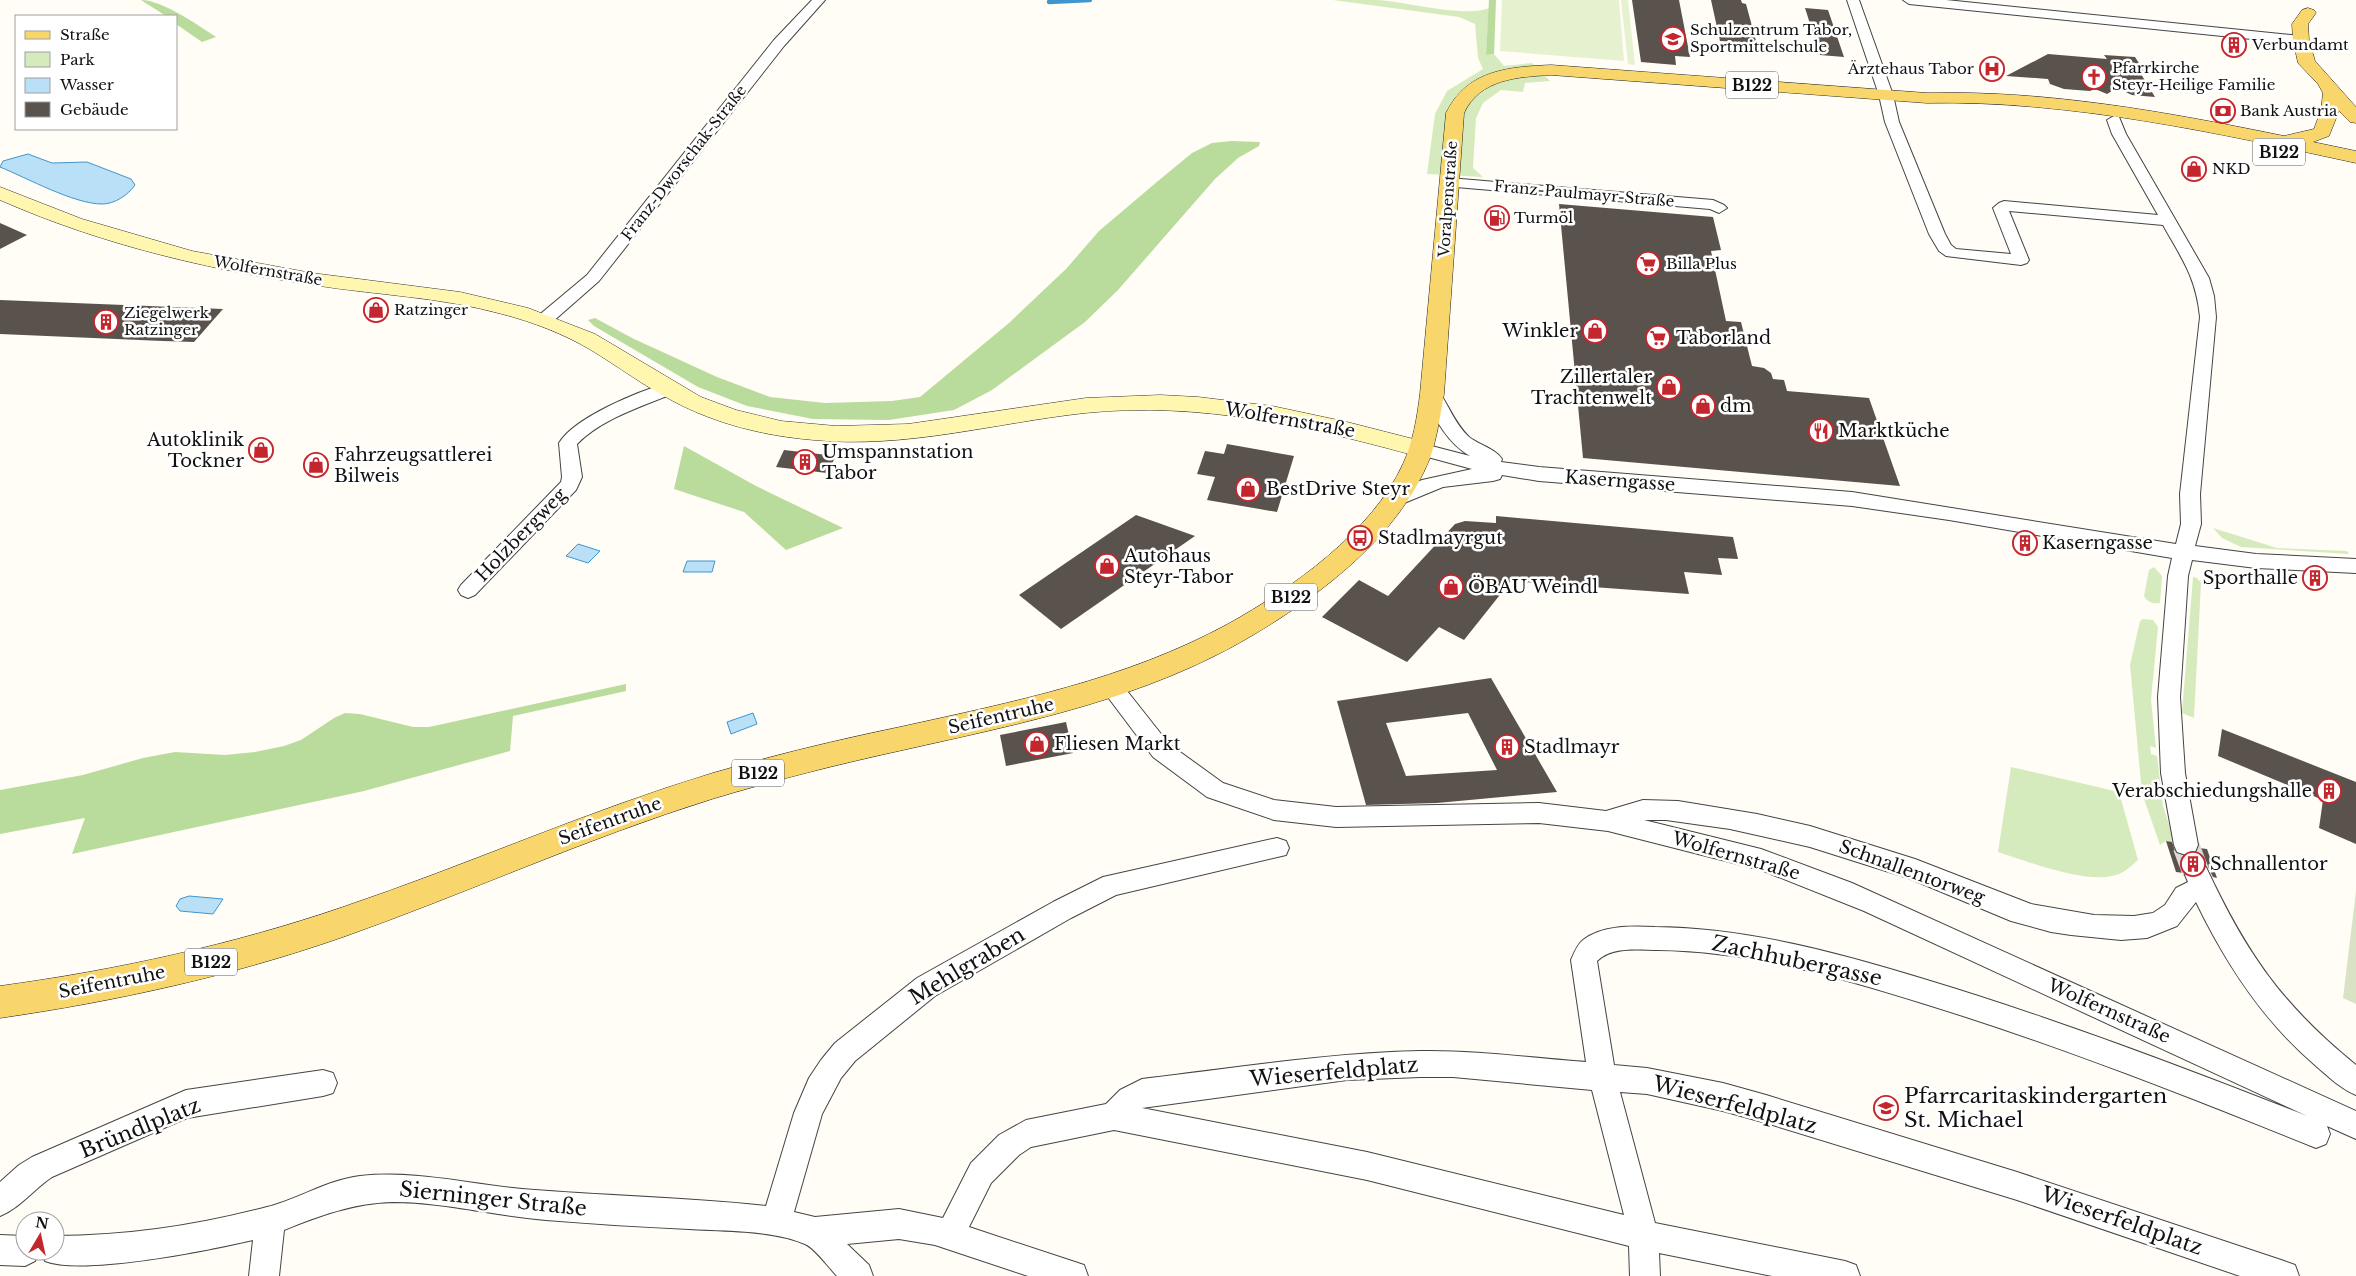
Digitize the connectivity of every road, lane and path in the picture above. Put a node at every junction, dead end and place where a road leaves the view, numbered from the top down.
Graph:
1 (819, 0) edge
2 (1853, 0) edge
3 (1909, 0) edge
4 (2308, 7) edge
5 (2318, 28) dead end
6 (2301, 40) junction
7 (2326, 60) dead end
8 (1886, 95) junction
9 (2329, 95) junction
10 (1927, 98) junction
11 (2356, 118) edge
12 (2114, 120) junction
13 (2281, 141) junction
14 (2352, 152) edge
15 (1449, 183) junction
16 (0, 193) edge
17 (1719, 208) dead end
18 (2168, 221) junction
19 (544, 320) junction
20 (668, 389) junction
21 (1432, 394) junction
22 (1420, 449) junction
23 (1539, 474) junction
24 (1392, 501) junction
25 (2184, 553) junction
26 (2354, 569) edge
27 (468, 590) dead end
28 (1221, 641) joint
29 (1112, 688) junction
30 (1608, 822) junction
31 (2186, 845) tunnel mouth
32 (1277, 848) dead end
33 (0, 1002) edge
34 (1602, 1076) junction
35 (2356, 1082) edge
36 (323, 1083) dead end
37 (1114, 1116) junction
38 (2356, 1125) edge
39 (2316, 1134) dead end
40 (0, 1202) edge
41 (270, 1221) junction
42 (776, 1222) junction
43 (816, 1232) junction
44 (942, 1232) junction
45 (1644, 1235) junction
46 (0, 1250) edge
47 (15, 1251) edge
48 (65, 1251) edge
49 (264, 1276) edge
50 (858, 1276) edge
51 (1072, 1276) edge
52 (1645, 1276) edge
53 (1845, 1276) edge
54 (2284, 1276) edge

1 - 19 street, Franz-Dworschak-Straße
2 - 8 street
3 - 6 street
4 - 5 main road
4 - 6 main road
6 - 9 main road
7 - 9 main road
8 - 10 main road, B122
8 - 15 main road, Voralpenstraße / B122
8 - 18 street
9 - 11 main road
9 - 13 main road
9 - 14 main road
10 - 12 main road, B122
10 - 13 main road, B122
12 - 14 main road, B122
12 - 18 street
13 - 14 main road, B122
15 - 17 street, Franz-Paulmayr-Straße
15 - 21 main road, Voralpenstraße / B122
16 - 19 main road, Wolfernstraße
18 - 25 street
19 - 20 main road, Wolfernstraße
20 - 22 main road, Wolfernstraße
20 - 27 street, Holzbergweg
21 - 22 main road, Voralpenstraße / B122
21 - 23 street, Kaserngasse
22 - 23 street, Kaserngasse
22 - 24 main road, Voralpenstraße / B122
23 - 24 street, Kaserngasse
23 - 25 street, Kaserngasse
24 - 28 main road, Voralpenstraße / B122
25 - 26 street, Kaserngasse
25 - 31 street
28 - 29 main road, Seifentruhe / B122
29 - 30 street, Wolfernstraße
29 - 33 main road, Seifentruhe / B122
30 - 35 street, Schnallentorweg
30 - 38 street, Wolfernstraße
32 - 42 street, Mehlgraben
34 - 37 street, Wieserfeldplatz
34 - 39 street, Zachhubergasse
34 - 45 street, Zachhubergasse
34 - 54 street, Wieserfeldplatz
36 - 40 street, Bründlplatz
37 - 44 street
37 - 45 street
41 - 42 street, Sierninger Straße
41 - 48 street, Sierninger Straße
41 - 49 street
42 - 43 street, Sierninger Straße
43 - 44 street
43 - 50 street
44 - 51 street
45 - 52 street, Zachhubergasse
45 - 53 street
46 - 47 street

